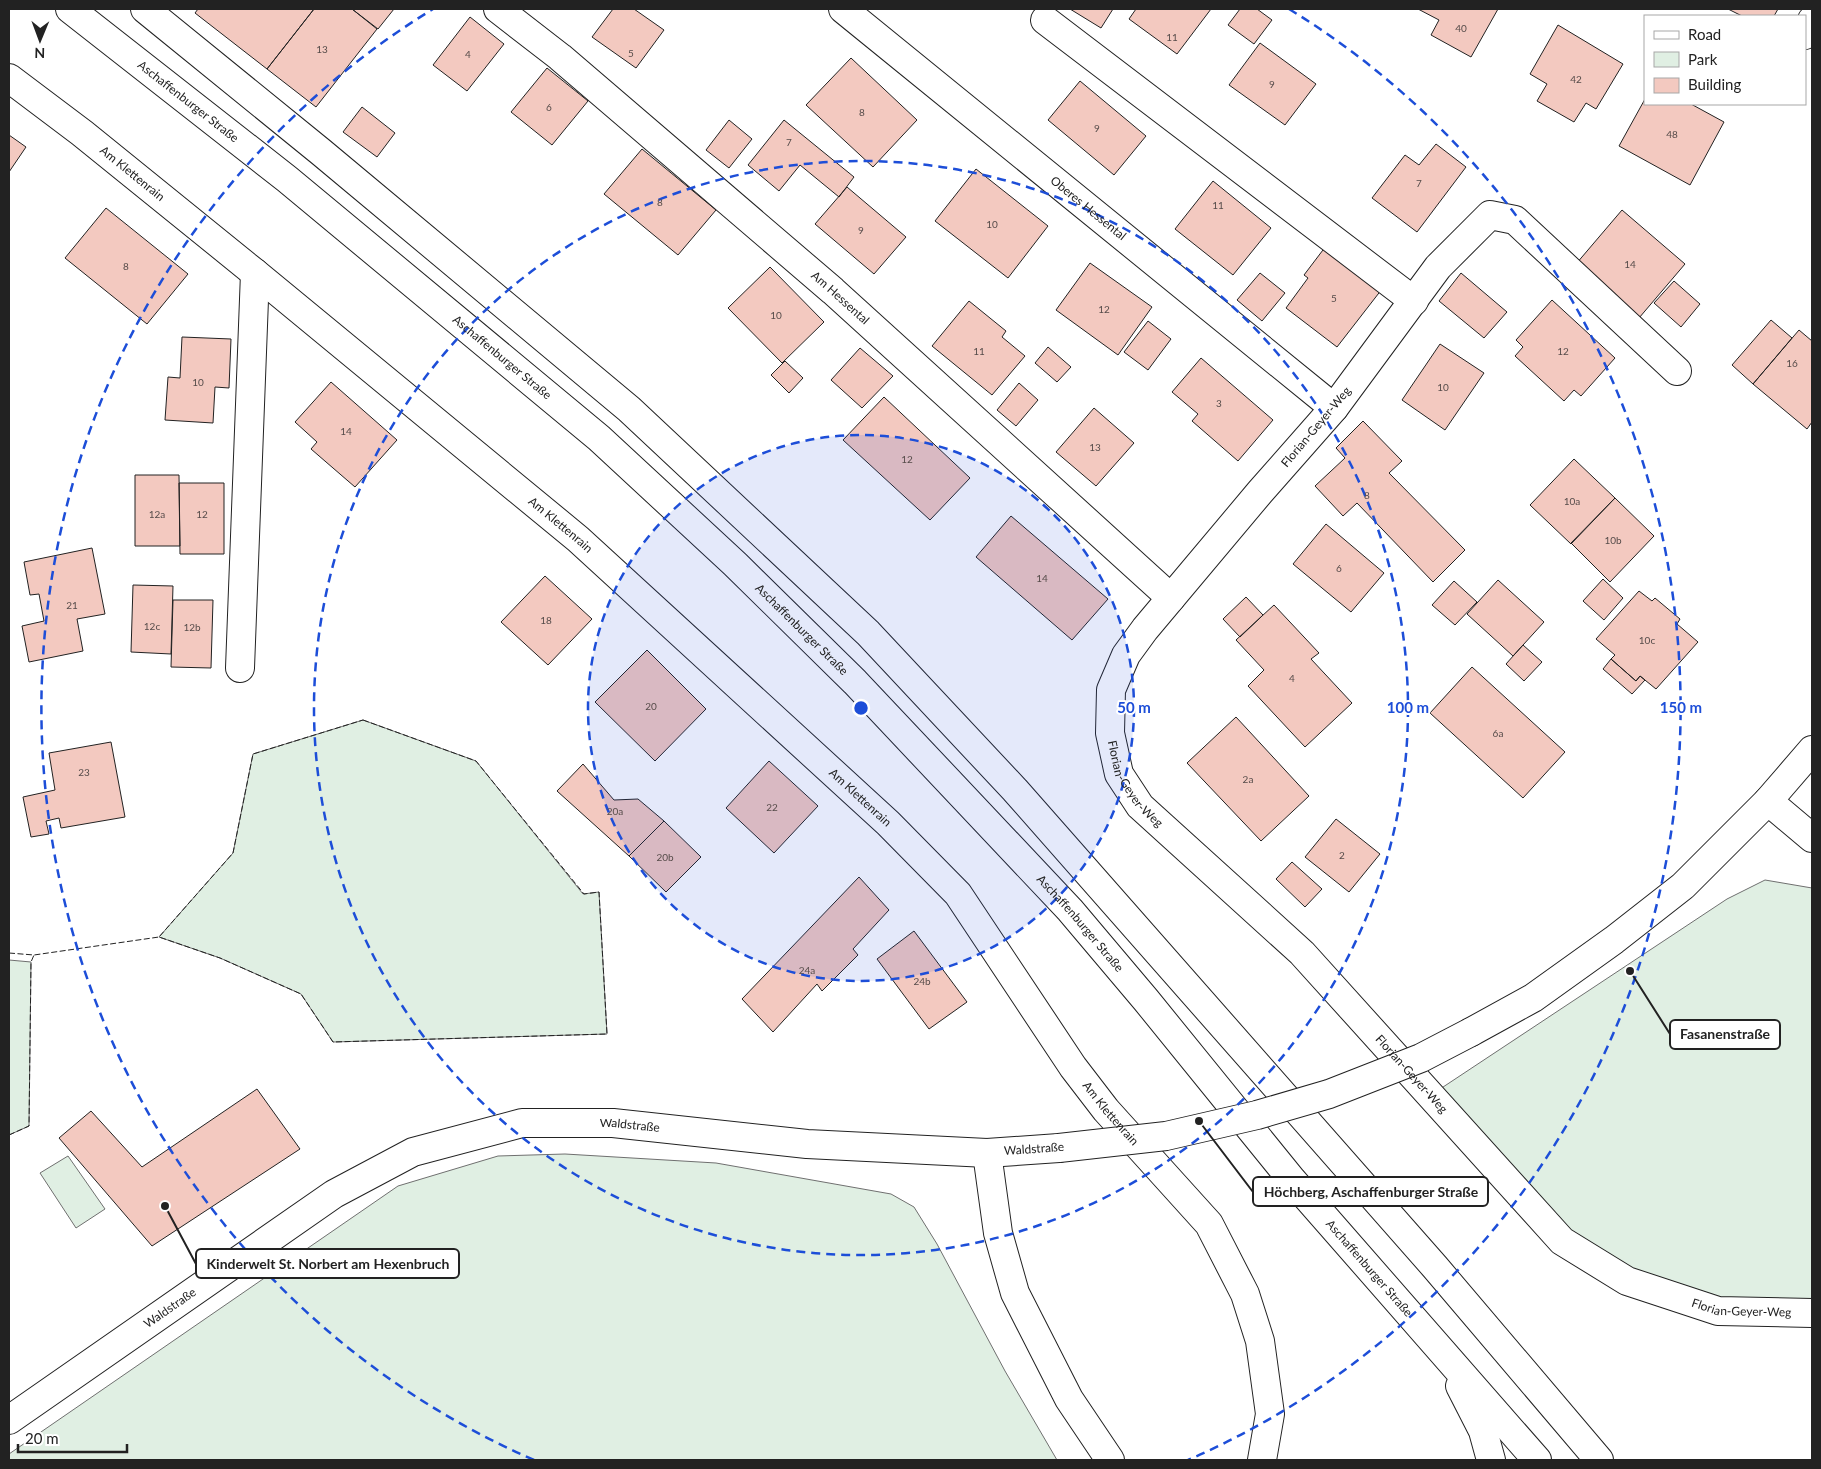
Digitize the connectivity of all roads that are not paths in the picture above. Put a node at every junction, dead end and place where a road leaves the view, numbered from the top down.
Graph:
1 (70, 9) edge
2 (146, 9) edge
3 (498, 9) edge
4 (843, 9) edge
5 (1045, 20) dead end
6 (1812, 20) edge
7 (1806, 33) edge
8 (9, 78) edge
9 (255, 273) junction
10 (1414, 301) junction
11 (1677, 370) dead end
12 (1334, 408) junction
13 (1171, 598) junction
14 (240, 668) dead end
15 (1812, 750) edge
16 (1768, 801) junction
17 (1812, 838) edge
18 (987, 1153) junction
19 (1812, 1313) edge
20 (1440, 1347) junction
21 (9, 1420) edge
22 (1110, 1460) edge
23 (1262, 1460) edge
24 (1491, 1460) edge
25 (1537, 1460) edge
26 (1599, 1460) edge

1 - 20 street, Aschaffenburger Straße
2 - 26 street
3 - 13 street, Am Hessental
4 - 12 street, Oberes Hessental
5 - 10 street
6 - 7 street
8 - 9 street, Am Klettenrain
9 - 14 street
9 - 23 street, Am Klettenrain
10 - 11 street, Florian-Geyer-Weg
10 - 12 street, Florian-Geyer-Weg
12 - 13 street, Florian-Geyer-Weg
13 - 19 street, Florian-Geyer-Weg
15 - 16 street, Waldstraße
16 - 17 street
16 - 18 street, Waldstraße, bridge
18 - 21 street, Waldstraße
18 - 22 street
20 - 24 street
20 - 25 street

